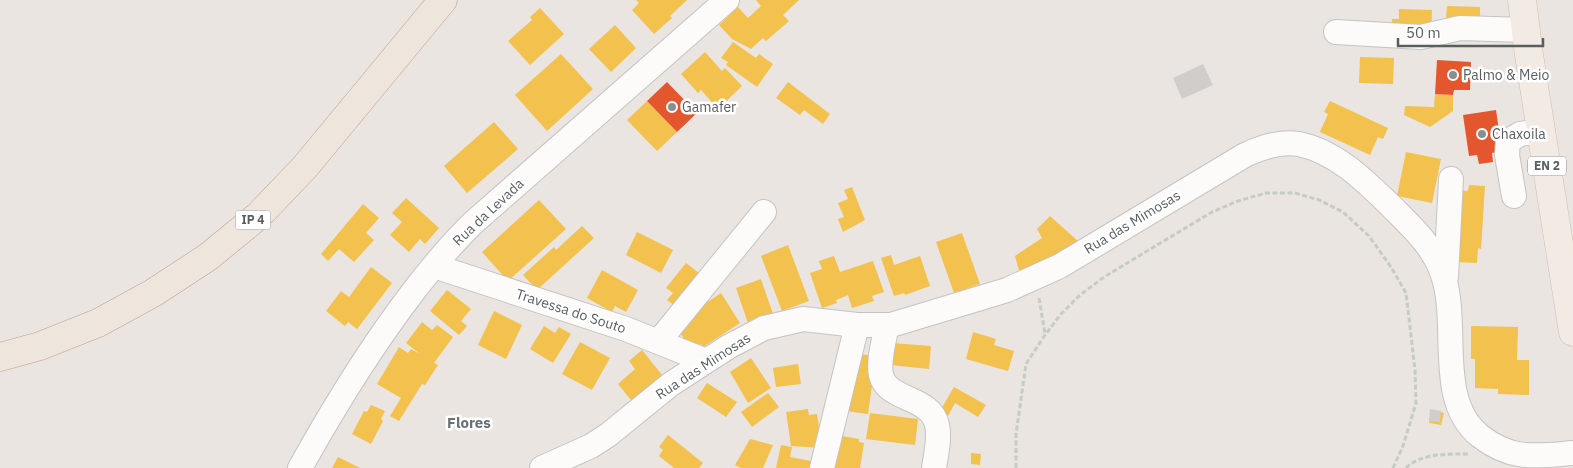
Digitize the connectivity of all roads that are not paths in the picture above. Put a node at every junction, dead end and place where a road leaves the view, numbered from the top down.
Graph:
1 (421, 0) edge
2 (443, 0) edge
3 (727, 0) edge
4 (1515, 0) edge
5 (1522, 0) edge
6 (1525, 30) junction
7 (1336, 32) dead end
8 (1542, 131) junction
9 (1451, 179) dead end
10 (1514, 196) dead end
11 (764, 212) dead end
12 (434, 266) junction
13 (1446, 283) junction
14 (857, 325) junction
15 (887, 325) junction
16 (1573, 332) edge
17 (658, 341) junction
18 (0, 342) edge
19 (0, 357) edge
20 (706, 361) junction
21 (1573, 453) edge
22 (301, 466) edge
23 (542, 468) edge
24 (822, 468) edge
25 (934, 468) edge

1 - 18 highway, IP 4
2 - 19 highway, IP 4
3 - 12 street, Rua da Levada
4 - 5 street
5 - 6 main road, EN 2
6 - 7 street
6 - 8 main road, EN 2
8 - 10 street
8 - 16 main road, EN 2
9 - 13 street
11 - 17 street
12 - 17 street, Travessa do Souto
12 - 22 street, Rua da Levada
13 - 15 street, Rua das Mimosas
13 - 21 street, Rua das Mimosas
14 - 15 street, Rua das Mimosas
14 - 20 street, Rua das Mimosas
14 - 24 street
15 - 25 street
17 - 20 street, Travessa do Souto
20 - 23 street, Rua das Mimosas

